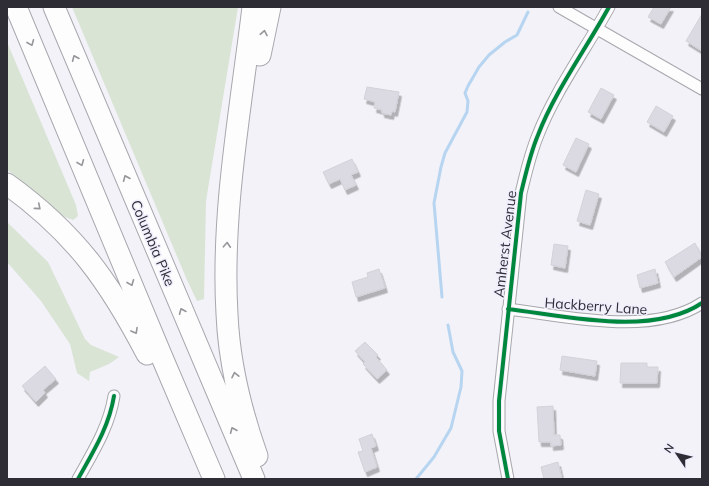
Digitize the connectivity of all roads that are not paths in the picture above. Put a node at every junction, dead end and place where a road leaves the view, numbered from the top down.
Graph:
1 (16, 7) edge
2 (54, 7) edge
3 (253, 7) edge
4 (270, 7) edge
5 (559, 7) edge
6 (609, 7) edge
7 (597, 29) junction
8 (702, 89) edge
9 (7, 184) edge
10 (229, 208) junction
11 (702, 303) edge
12 (508, 309) junction
13 (114, 396) dead end
14 (78, 479) edge
15 (214, 479) edge
16 (254, 479) edge
17 (266, 479) edge
18 (508, 479) edge

1 -> 15 highway
16 -> 2 highway, Columbia Pike
3 - 10 highway
10 -> 4 highway
5 - 7 street
6 - 7 street, Amherst Avenue
7 - 8 street
7 - 12 street, Amherst Avenue
9 -> 15 highway
17 -> 10 highway
11 - 12 street, Hackberry Lane
12 - 18 street, Amherst Avenue
13 - 14 street

